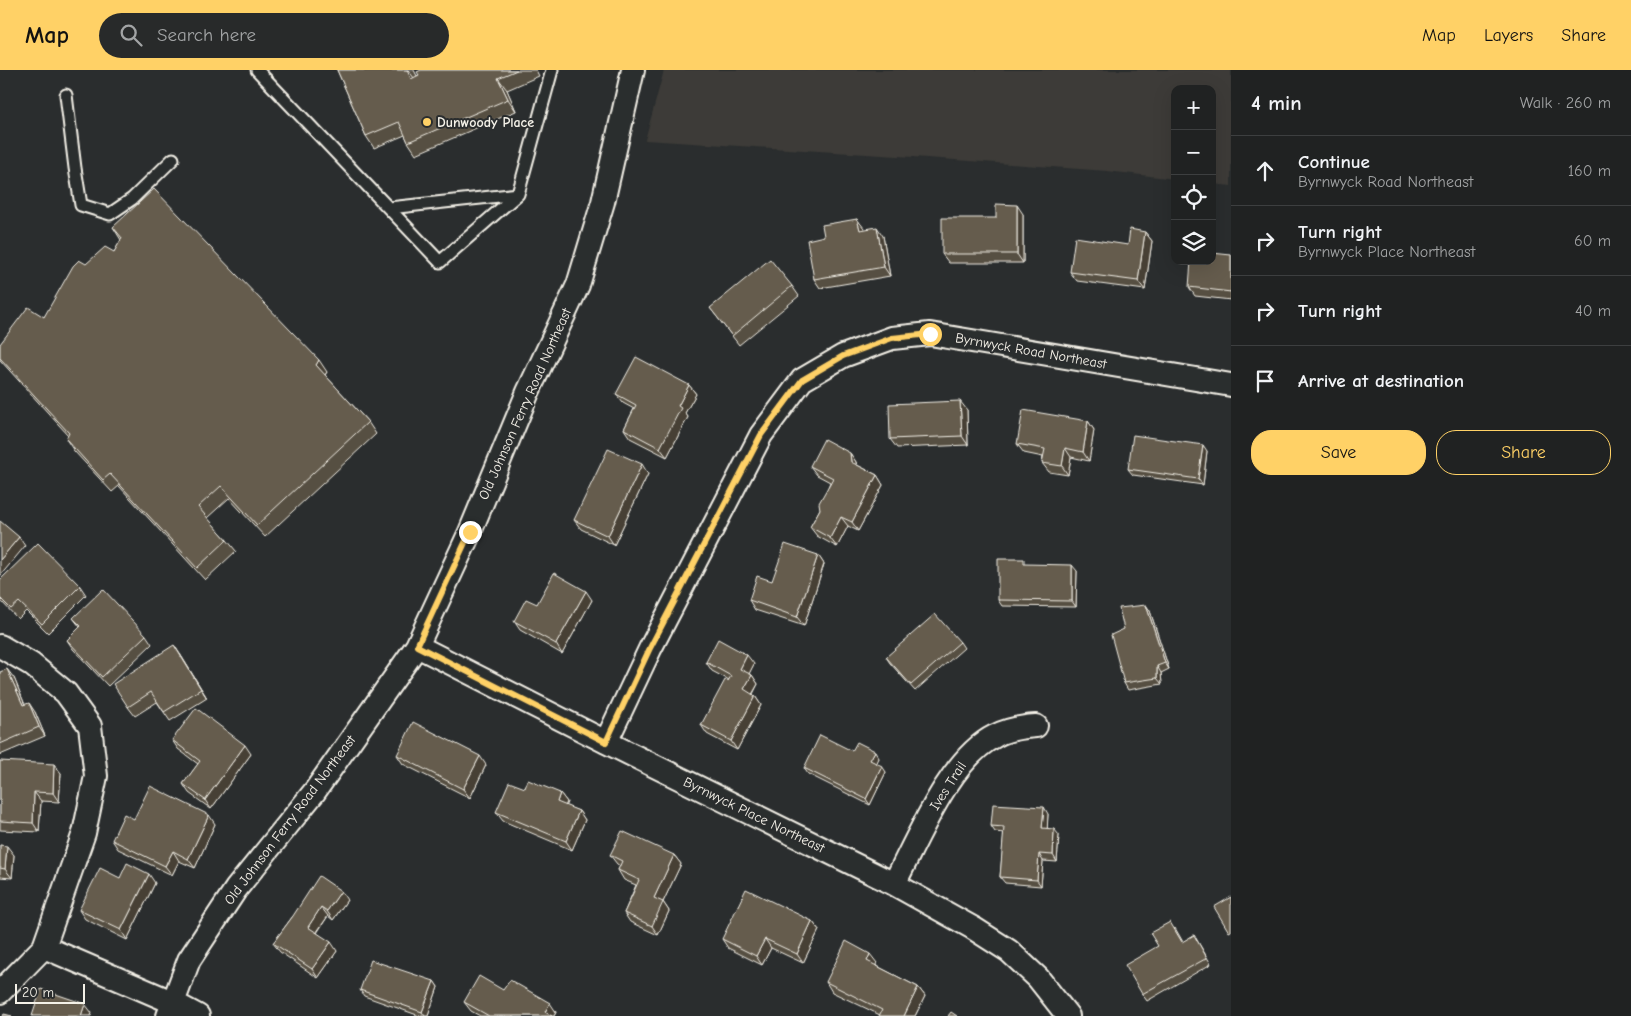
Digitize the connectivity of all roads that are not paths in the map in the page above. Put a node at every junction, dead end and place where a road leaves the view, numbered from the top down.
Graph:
1 (257, 70) edge
2 (552, 70) edge
3 (633, 70) edge
4 (66, 94) dead end
5 (173, 158) dead end
6 (518, 194) junction
7 (389, 208) junction
8 (1231, 385) edge
9 (0, 646) edge
10 (417, 646) junction
11 (1036, 726) dead end
12 (606, 742) junction
13 (894, 884) junction
14 (44, 947) junction
15 (0, 992) edge
16 (170, 1009) edge
17 (198, 1016) edge
18 (1068, 1016) edge

1 - 7 lane
2 - 6 lane
3 - 10 street, Old Johnson Ferry Road Northeast
4 - 5 lane
6 - 7 lane
6 - 7 lane
8 - 12 street, Byrnwyck Road Northeast
9 - 14 street
10 - 12 street, Byrnwyck Place Northeast
10 - 16 street, Old Johnson Ferry Road Northeast
11 - 13 street, Ives Trail
12 - 13 street, Byrnwyck Place Northeast
13 - 18 street, Byrnwyck Place Northeast
14 - 15 street
14 - 16 street
16 - 17 street

